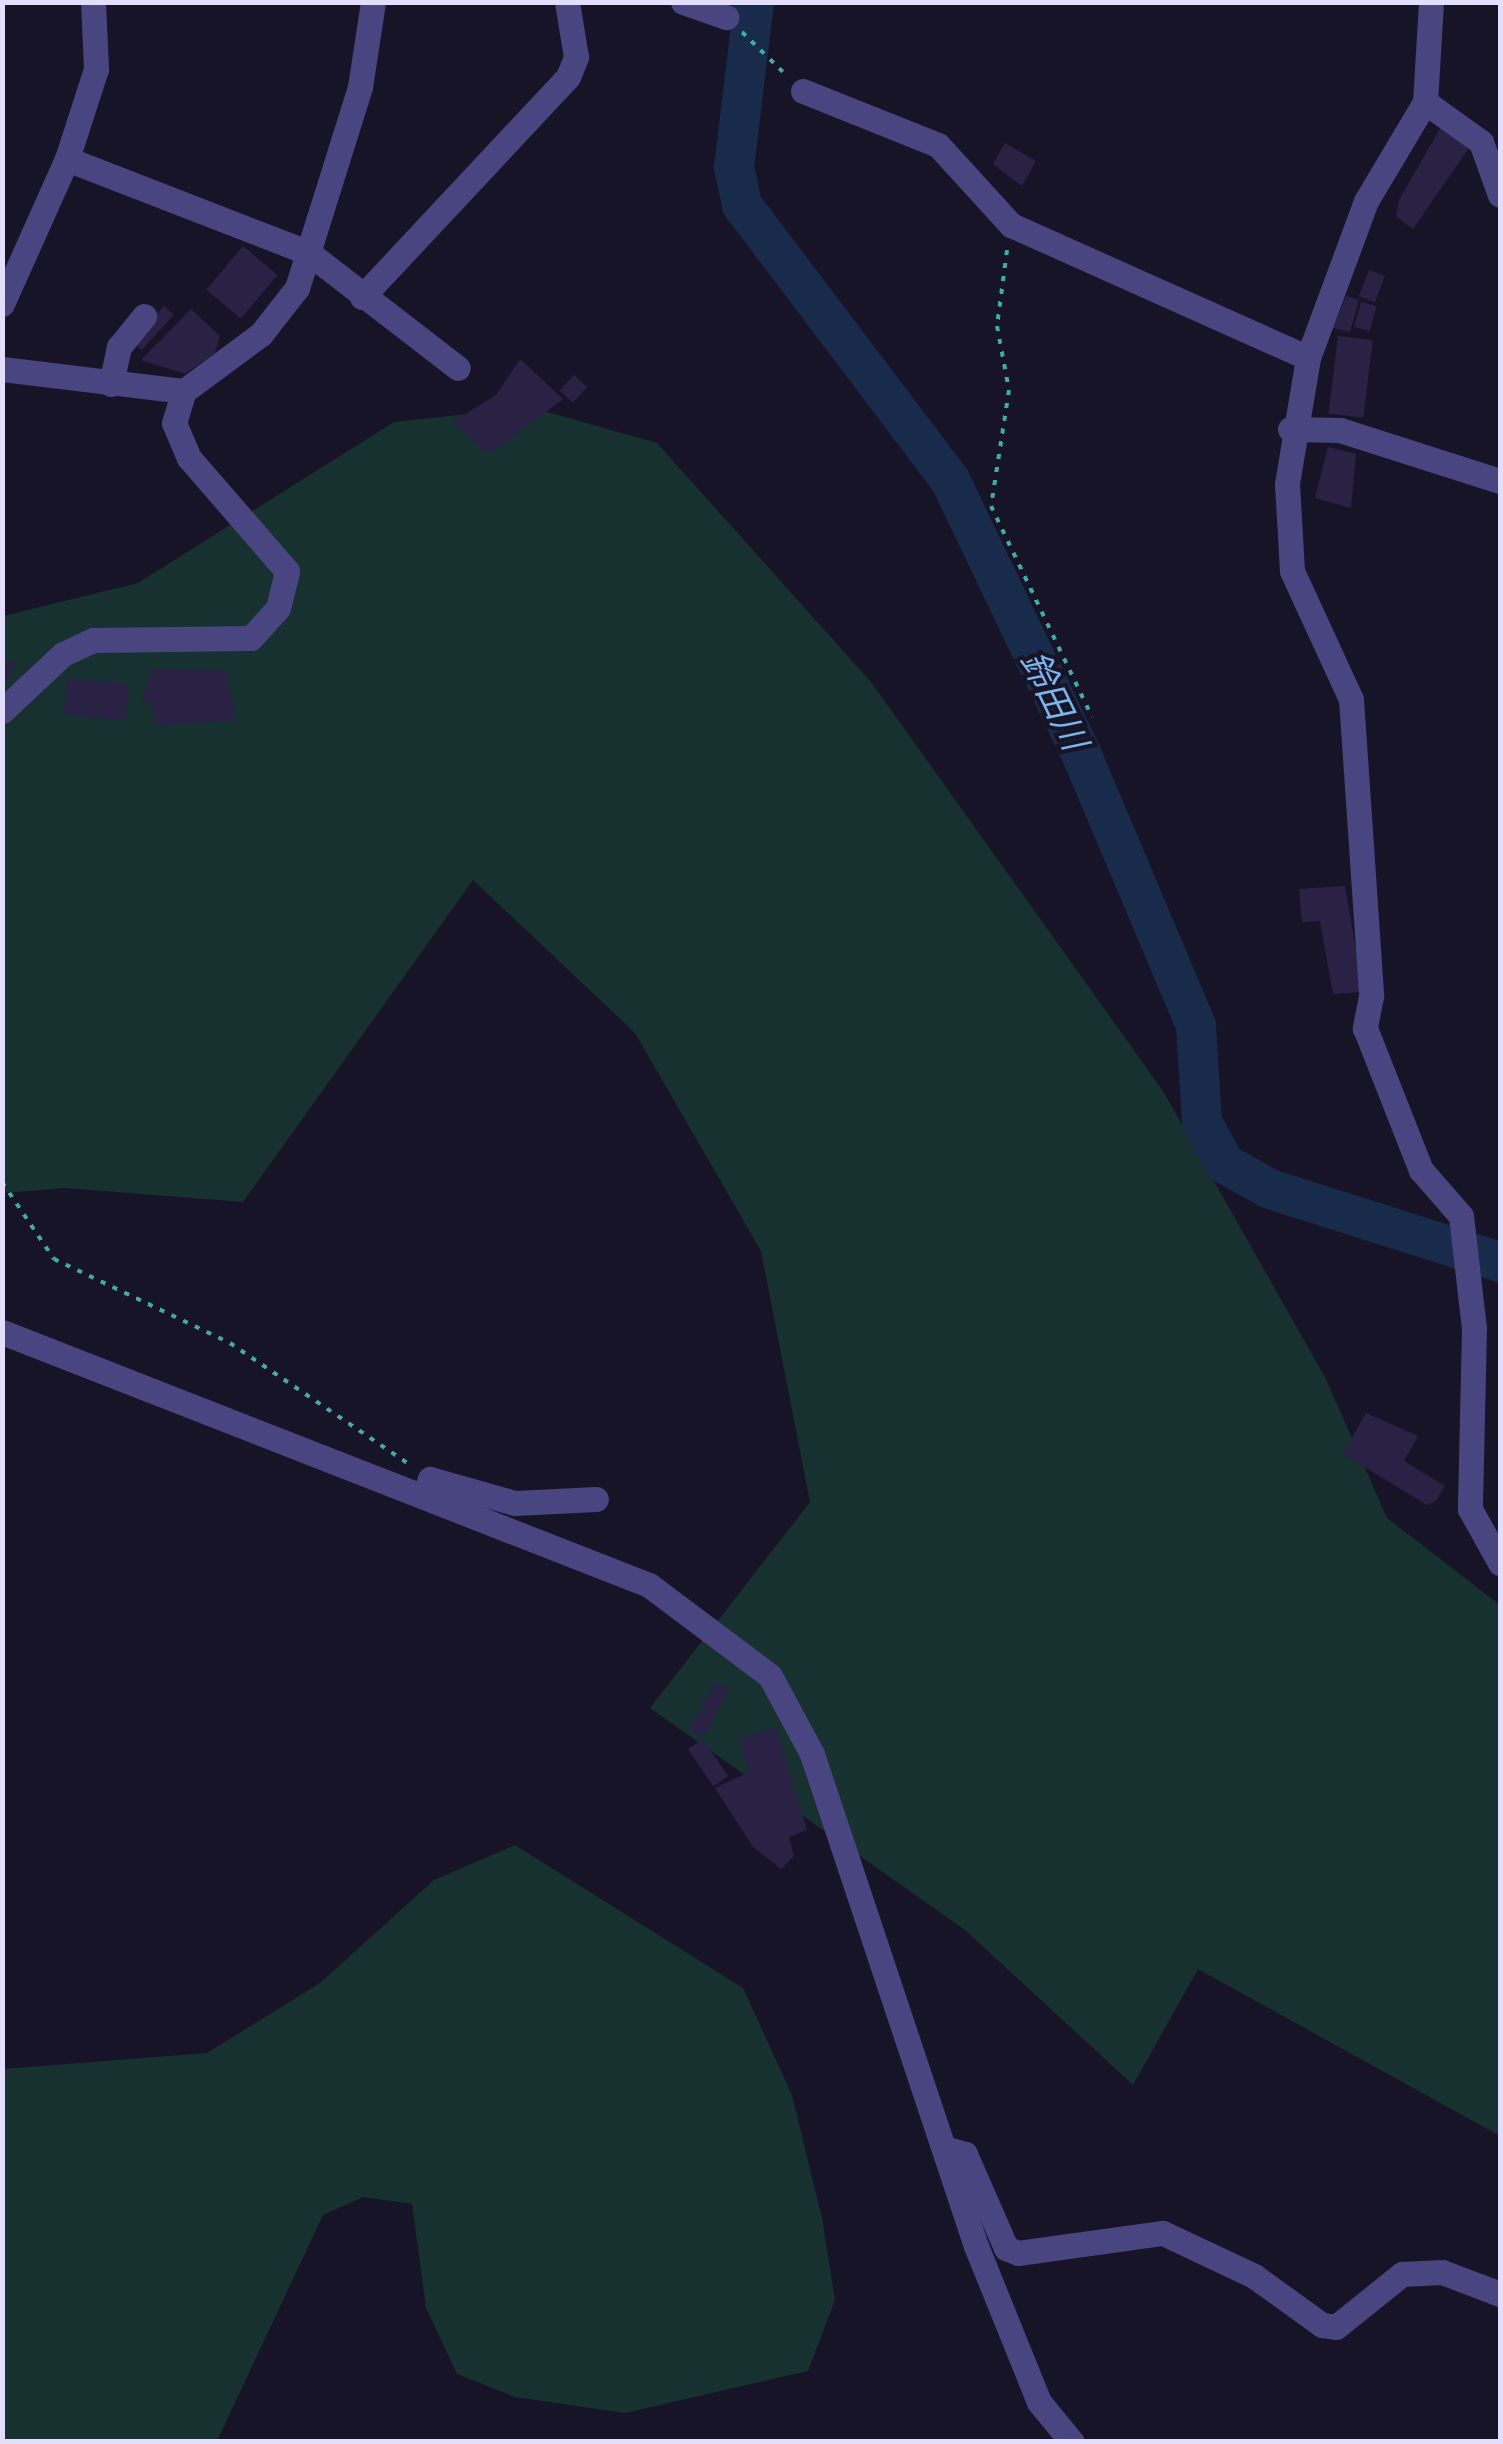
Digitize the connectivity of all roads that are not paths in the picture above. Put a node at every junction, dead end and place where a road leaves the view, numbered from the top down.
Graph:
1 (92, 2) edge
2 (374, 2) edge
3 (567, 2) edge
4 (683, 2) edge
5 (1431, 2) edge
6 (726, 16) road end
7 (803, 91) road end
8 (1425, 102) junction
9 (67, 159) junction
10 (1500, 195) edge
11 (310, 253) junction
12 (362, 297) junction
13 (2, 304) edge
14 (144, 316) dead end
15 (1308, 358) junction
16 (2, 368) edge
17 (458, 368) dead end
18 (111, 384) junction
19 (185, 390) junction
20 (1290, 429) junction
21 (1500, 480) edge
22 (2, 711) edge
23 (2, 1332) edge
24 (428, 1487) junction
25 (596, 1499) dead end
26 (1500, 1563) edge
27 (944, 2148) junction
28 (1500, 2294) edge
29 (1072, 2442) edge

1 - 9 street
2 - 11 street
3 - 12 street
4 - 6 street
5 - 8 street
7 - 15 street
8 - 10 street
8 - 15 street
9 - 11 street
9 - 13 street
11 - 12 street
11 - 19 street
12 - 17 street
14 - 18 street
15 - 20 street
16 - 18 street
18 - 19 street
19 - 22 street
20 - 21 street
20 - 26 street
23 - 24 street
24 - 25 street
24 - 27 street
27 - 28 street
27 - 29 street

